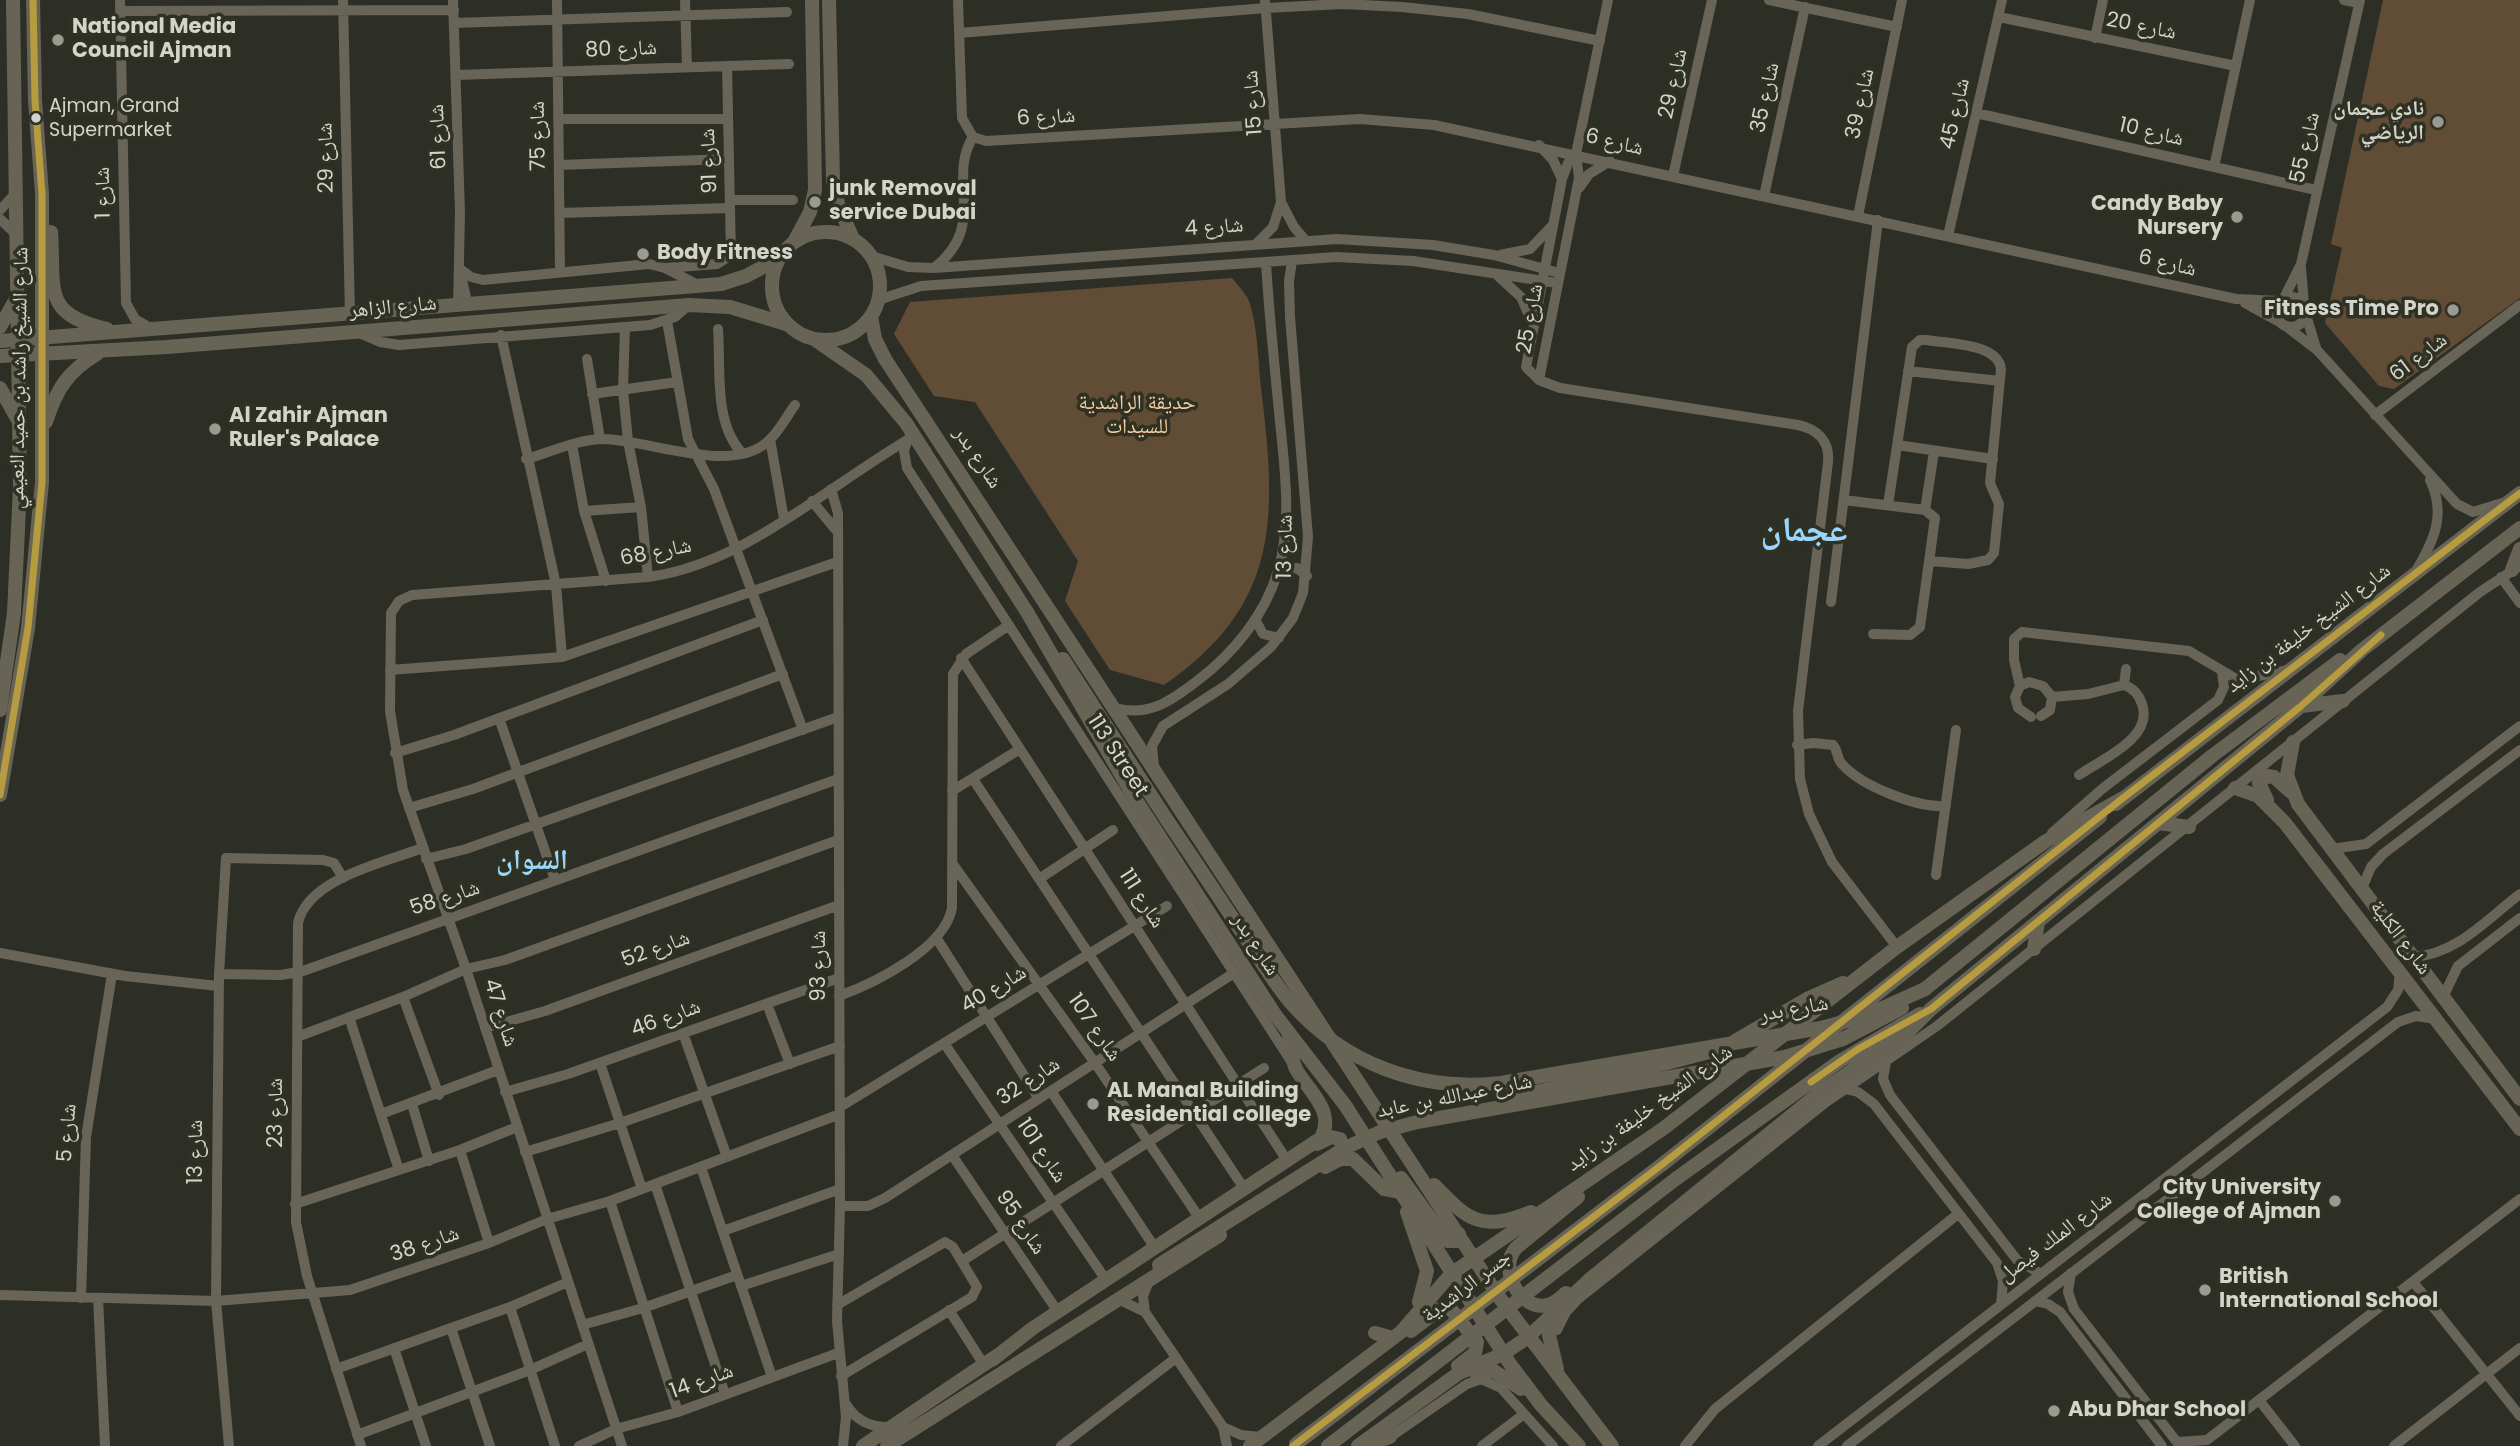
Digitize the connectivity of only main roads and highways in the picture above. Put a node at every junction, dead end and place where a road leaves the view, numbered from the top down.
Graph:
1 (13, 0) edge
2 (33, 0) edge
3 (812, 0) edge
4 (829, 0) edge
5 (7, 58) edge
6 (42, 194) junction
7 (853, 239) junction
8 (794, 242) junction
9 (778, 259) junction
10 (19, 291) junction
11 (548, 299) junction
12 (871, 316) junction
13 (526, 318) junction
14 (303, 319) junction
15 (786, 324) junction
16 (0, 327) edge
17 (122, 333) junction
18 (43, 338) junction
19 (285, 338) junction
20 (814, 339) junction
21 (20, 340) junction
22 (0, 341) edge
23 (100, 352) junction
24 (20, 355) junction
25 (43, 355) junction
26 (0, 356) edge
27 (0, 387) edge
28 (21, 426) junction
29 (42, 433) junction
30 (2515, 497) edge
31 (2520, 528) edge
32 (2520, 549) edge
33 (2511, 571) edge
34 (1035, 626) junction
35 (2362, 650) junction
36 (2343, 701) road end
37 (2301, 706) junction
38 (0, 710) edge
39 (2293, 742) road end
40 (2235, 788) road end
41 (2292, 792) junction
42 (0, 795) edge
43 (2123, 798) junction
44 (2271, 808) junction
45 (2158, 823) junction
46 (2189, 827) road end
47 (2038, 922) junction
48 (2034, 949) road end
49 (1858, 978) junction
50 (1925, 989) junction
51 (1931, 1009) junction
52 (1287, 1031) junction
53 (1297, 1071) junction
54 (2520, 1099) edge
55 (1345, 1105) junction
56 (2520, 1129) edge
57 (1316, 1144) junction
58 (1376, 1156) junction
59 (1334, 1161) junction
60 (1411, 1161) junction
61 (1664, 1163) joint
62 (1591, 1179) junction
63 (1403, 1198) junction
64 (1561, 1199) junction
65 (1459, 1234) junction
66 (1156, 1257) junction
67 (1474, 1257) junction
68 (1451, 1274) junction
69 (1589, 1280) junction
70 (1562, 1306) junction
71 (1375, 1333) dead end
72 (1399, 1334) junction
73 (1527, 1338) junction
74 (1503, 1354) junction
75 (988, 1362) junction
76 (1001, 1373) junction
77 (1563, 1384) junction
78 (1417, 1401) junction
79 (1541, 1405) junction
80 (1404, 1411) junction
81 (1256, 1442) edge
82 (1384, 1442) edge
83 (1295, 1445) edge
84 (863, 1446) edge
85 (887, 1446) edge
86 (1328, 1446) edge
87 (1360, 1446) edge
88 (1578, 1446) edge
89 (1612, 1446) edge

1 - 5 main road, شارع الشيخ راشد بن حميد النعيمي
2 - 6 main road, شارع الشيخ راشد بن حميد النعيمي
3 - 8 main road
4 - 7 main road
5 - 10 main road, شارع الشيخ راشد بن حميد النعيمي
6 - 17 main road
6 - 18 main road, شارع الشيخ راشد بن حميد النعيمي
7 - 8 main road
7 - 12 main road
8 - 9 main road
9 - 11 main road, شارع الزاهر
9 - 15 main road
10 - 16 main road
10 - 21 main road, شارع الشيخ راشد بن حميد النعيمي
11 - 13 main road
11 - 14 main road, شارع الزاهر
12 - 20 main road
12 - 60 main road, شارع بدر
13 - 15 main road, شارع الزاهر
13 - 19 main road, شارع الزاهر
14 - 17 main road, شارع الزاهر
14 - 19 main road
15 - 20 main road
17 - 18 main road, شارع الزاهر
18 - 21 main road, شارع الزاهر
18 - 25 main road, شارع الشيخ راشد بن حميد النعيمي
19 - 23 main road, شارع الزاهر
20 - 34 main road, شارع بدر
21 - 22 main road, شارع الزاهر
21 - 24 main road, شارع الشيخ راشد بن حميد النعيمي
23 - 25 main road, شارع الزاهر
23 - 29 main road
24 - 25 main road, شارع الزاهر
24 - 26 main road, شارع الزاهر
24 - 28 main road, شارع الشيخ راشد بن حميد النعيمي
25 - 29 main road, شارع الشيخ راشد بن حميد النعيمي
27 - 28 main road
28 - 38 main road, شارع الشيخ راشد بن حميد النعيمي
29 - 42 main road, شارع الشيخ راشد بن حميد النعيمي
30 - 43 main road, شارع الشيخ خليفة بن زايد
31 - 35 main road
32 - 33 main road
34 - 50 main road, شارع بدر, bridge
34 - 52 main road, شارع بدر
35 - 37 main road
35 - 50 main road, شارع بدر
36 - 37 main road
37 - 45 main road
39 - 41 main road
40 - 44 main road, شارع الكلية
41 - 44 main road
41 - 54 main road, شارع الكلية
43 - 49 main road, شارع الشيخ خليفة بن زايد
43 - 61 main road, شارع الشيخ خليفة بن زايد
44 - 56 main road, شارع الكلية
45 - 46 main road
45 - 47 main road
47 - 48 main road
47 - 51 main road
49 - 62 main road, شارع الشيخ خليفة بن زايد
49 - 66 main road, شارع عبدالله بن عابد, bridge
50 - 66 main road, شارع عبدالله بن عابد, bridge
51 - 69 main road
51 - 86 main road, جسر الراشدية, bridge
52 - 53 main road
52 - 55 main road, شارع بدر
53 - 55 main road
53 - 57 main road
55 - 58 main road, شارع بدر
57 - 59 main road
57 - 66 main road, شارع عبدالله بن عابد
58 - 63 main road, شارع بدر
58 - 65 main road
59 - 63 main road
59 - 76 main road, شارع عبدالله بن عابد
60 - 64 main road
60 - 65 main road, شارع بدر
61 - 83 main road, جسر الراشدية, bridge
62 - 64 main road, شارع الشيخ خليفة بن زايد
62 - 69 main road
63 - 68 main road, شارع بدر
63 - 72 main road
64 - 67 main road, شارع الشيخ خليفة بن زايد
65 - 67 main road, شارع بدر
66 - 75 main road, شارع عبدالله بن عابد
66 - 75 main road, شارع عبدالله بن عابد
66 - 76 main road, شارع عبدالله بن عابد
67 - 68 main road, شارع الشيخ خليفة بن زايد
67 - 73 main road, شارع بدر
68 - 72 main road, شارع الشيخ خليفة بن زايد
68 - 74 main road, شارع بدر
69 - 70 main road
70 - 73 main road
70 - 77 main road
71 - 72 main road
72 - 80 main road
72 - 81 main road, شارع الشيخ خليفة بن زايد
73 - 74 main road
73 - 77 main road, شارع بدر
74 - 78 main road
74 - 79 main road, شارع بدر
75 - 84 main road, شارع عبدالله بن عابد
76 - 85 main road, شارع عبدالله بن عابد
77 - 89 main road, شارع بدر
78 - 79 main road
78 - 80 main road
79 - 88 main road, شارع بدر
80 - 87 main road
82 - 87 main road

